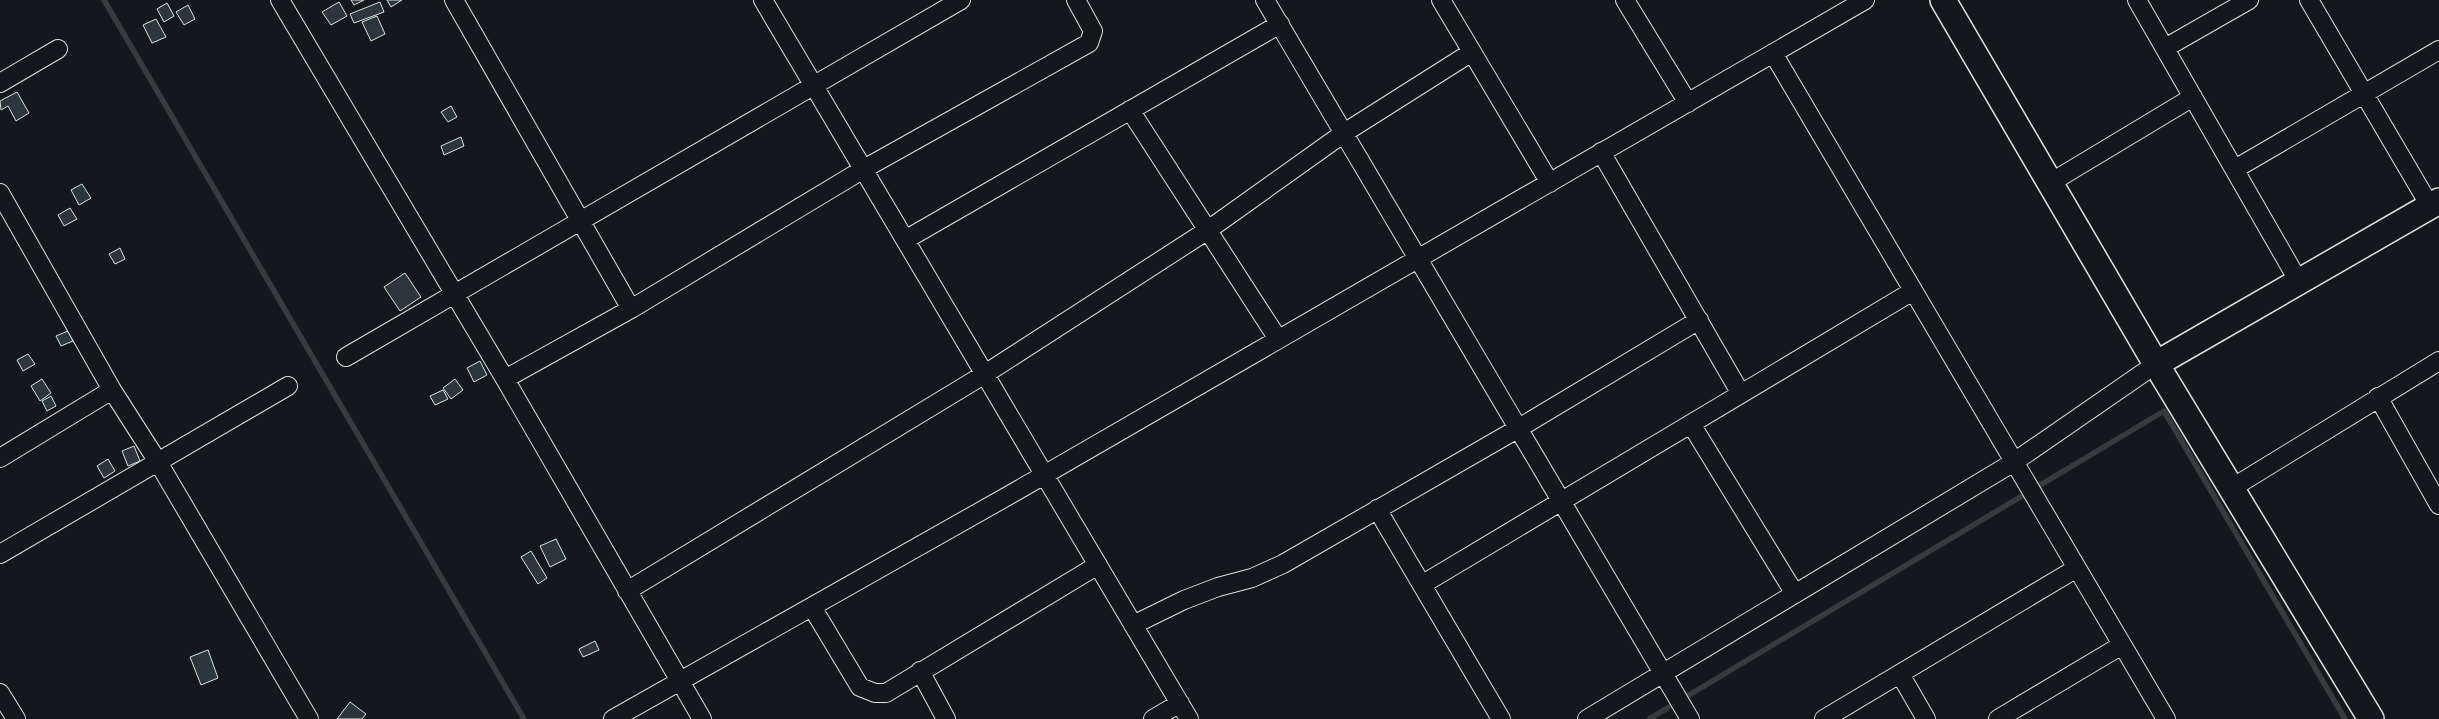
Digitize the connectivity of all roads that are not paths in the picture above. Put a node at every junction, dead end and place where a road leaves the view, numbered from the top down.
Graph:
1 (280, 0) edge
2 (454, 0) edge
3 (763, 0) edge
4 (961, 0) edge
5 (1076, 0) edge
6 (1265, 0) edge
7 (1440, 0) edge
8 (1625, 0) edge
9 (1865, 0) edge
10 (1943, 0) edge
11 (2137, 0) edge
12 (2249, 0) edge
13 (2309, 0) edge
14 (1280, 24) junction
15 (2165, 48) junction
16 (58, 49) dead end
17 (2439, 50) edge
18 (1472, 52) junction
19 (1773, 53) junction
20 (0, 83) edge
21 (814, 86) junction
22 (2364, 94) junction
23 (2193, 97) junction
24 (1688, 103) junction
25 (1130, 110) junction
26 (1344, 132) junction
27 (1601, 152) junction
28 (862, 170) junction
29 (2236, 170) junction
30 (1550, 182) junction
31 (2050, 183) junction
32 (0, 193) edge
33 (2435, 204) edge
34 (580, 221) junction
35 (1208, 230) junction
36 (905, 240) junction
37 (1418, 258) junction
38 (2299, 282) junction
39 (1913, 291) junction
40 (453, 295) junction
41 (631, 309) junction
42 (1699, 320) junction
43 (1278, 340) junction
44 (346, 358) dead end
45 (2439, 360) edge
46 (2156, 364) junction
47 (985, 374) junction
48 (504, 379) junction
49 (288, 386) dead end
50 (112, 390) junction
51 (1741, 394) junction
52 (2378, 397) junction
53 (1691, 424) junction
54 (1519, 428) junction
55 (0, 458) edge
56 (158, 462) junction
57 (2014, 462) junction
58 (1044, 475) junction
59 (2232, 488) junction
60 (1562, 501) junction
61 (2439, 505) edge
62 (1377, 509) junction
63 (0, 554) edge
64 (1098, 565) junction
65 (2077, 568) junction
66 (1423, 584) junction
67 (627, 591) junction
68 (1795, 594) junction
69 (812, 607) junction
70 (1133, 624) junction
71 (2122, 645) junction
72 (920, 671) junction
73 (1664, 674) junction
74 (1900, 674) junction
75 (680, 681) junction
76 (0, 693) edge
77 (1180, 703) junction
78 (16, 719) edge
79 (309, 719) edge
80 (613, 719) edge
81 (702, 719) edge
82 (946, 719) edge
83 (1153, 719) edge
84 (1189, 719) edge
85 (1501, 719) edge
86 (1587, 719) edge
87 (1690, 719) edge
88 (1824, 719) edge
89 (1926, 719) edge
90 (1998, 719) edge
91 (2166, 719) edge
92 (2370, 719) edge

1 - 40 street
2 - 34 street
3 - 21 street
4 - 21 street
5 - 28 street
6 - 14 street
7 - 18 street
8 - 24 street
9 - 19 street
10 - 31 main road
11 - 15 street
12 - 15 street
13 - 22 street
14 - 25 street
14 - 26 street
15 - 23 street
16 - 20 street
17 - 22 street
18 - 26 street
18 - 30 street
19 - 24 street
19 - 39 street
21 - 28 street
21 - 34 street
22 - 29 street
22 - 33 street
23 - 29 street
23 - 31 street
24 - 27 street
25 - 35 street
25 - 36 street
26 - 35 street
26 - 37 street
27 - 30 street
27 - 42 street
28 - 36 street
28 - 41 street
29 - 38 street
30 - 37 street
31 - 46 main road
32 - 50 street
33 - 38 main road
34 - 40 street
34 - 41 street
35 - 43 street
35 - 47 street
36 - 47 street
37 - 43 street
37 - 54 street
38 - 46 main road
39 - 51 street
39 - 57 street
40 - 44 street
40 - 48 street
41 - 48 street
42 - 51 street
42 - 54 street
43 - 58 street
45 - 52 street
46 - 57 street
46 - 59 main road
47 - 58 street
47 - 67 street
48 - 67 street
49 - 56 street
50 - 55 street
50 - 56 street
51 - 53 street
52 - 59 street
52 - 61 street
53 - 60 street
53 - 68 street
54 - 60 street
54 - 62 street
56 - 63 street
56 - 79 street
57 - 65 street
57 - 68 street
58 - 64 street
58 - 69 street
59 - 92 main road
60 - 66 street
60 - 73 street
62 - 66 street
62 - 70 street
64 - 70 street
64 - 72 street
65 - 71 street
65 - 74 street
66 - 85 street
67 - 75 street
68 - 73 street
69 - 72 street
69 - 75 street
70 - 77 street
71 - 90 street
71 - 91 street
72 - 82 street
73 - 86 street
73 - 87 street
74 - 88 street
74 - 89 street
75 - 80 street
75 - 81 street
76 - 78 street
77 - 83 street
77 - 84 street

